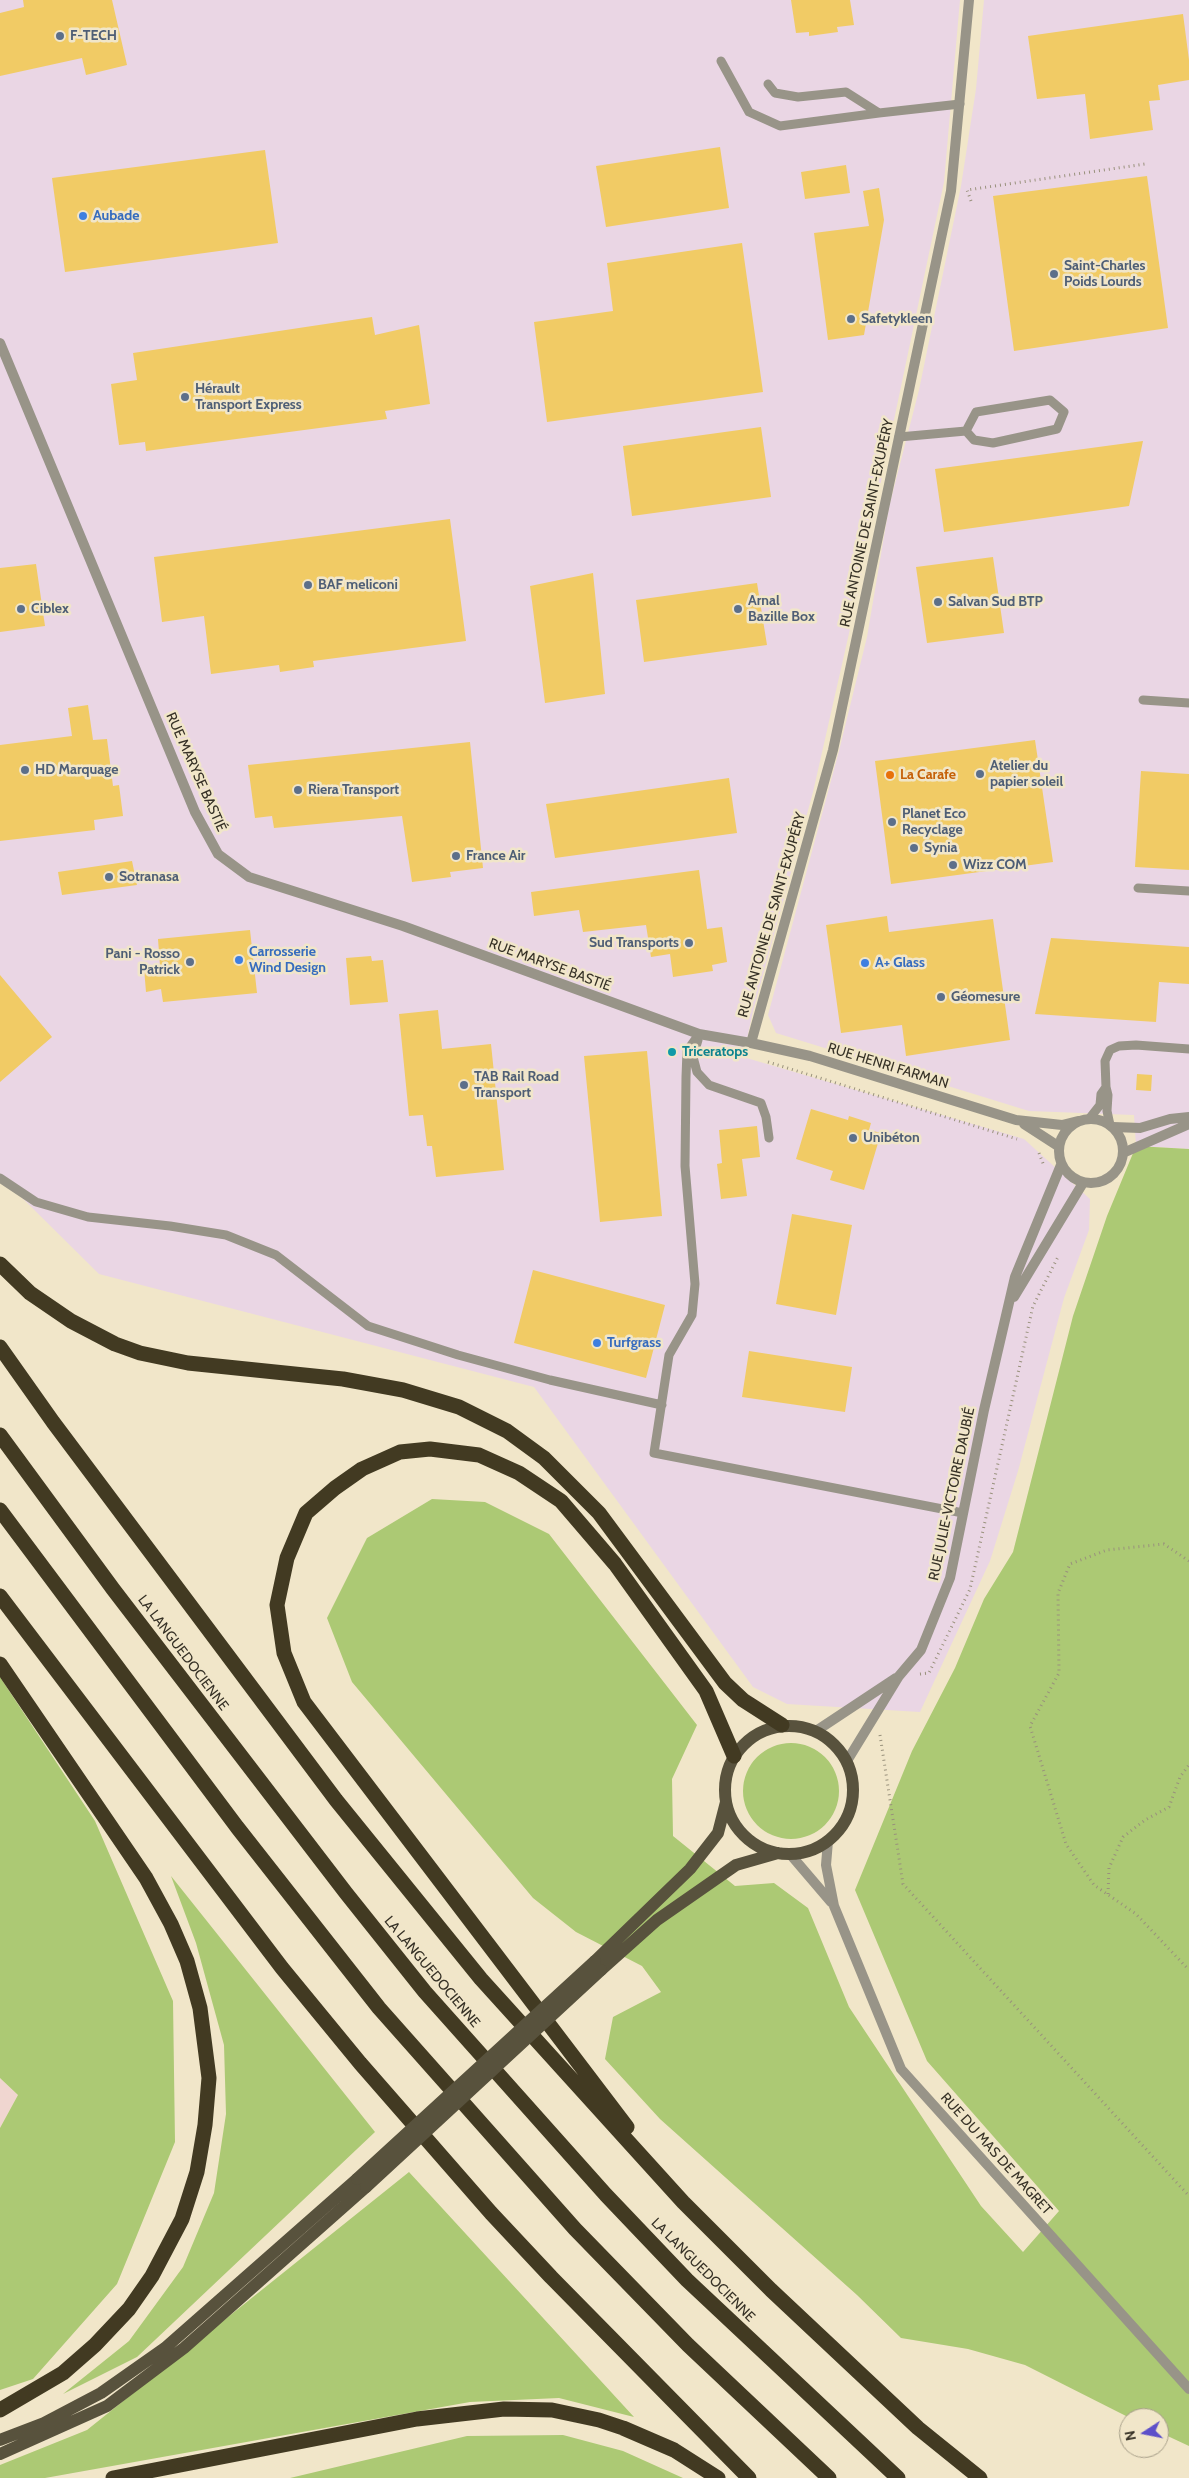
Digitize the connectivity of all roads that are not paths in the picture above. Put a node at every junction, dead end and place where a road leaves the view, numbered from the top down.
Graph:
1 (969, 0) edge
2 (721, 61) dead end
3 (768, 84) dead end
4 (960, 104) junction
5 (879, 113) junction
6 (0, 343) edge
7 (966, 431) junction
8 (899, 437) junction
9 (1143, 700) dead end
10 (1189, 703) edge
11 (1138, 888) dead end
12 (1189, 891) edge
13 (699, 1034) junction
14 (751, 1043) junction
15 (1189, 1048) edge
16 (1106, 1087) junction
17 (1189, 1117) edge
18 (1089, 1119) junction
19 (1016, 1120) junction
20 (1078, 1121) junction
21 (1189, 1124) edge
22 (1111, 1126) junction
23 (769, 1138) dead end
24 (1058, 1146) junction
25 (1123, 1153) junction
26 (1061, 1165) junction
27 (0, 1178) edge
28 (1084, 1183) junction
29 (0, 1264) edge
30 (1008, 1307) junction
31 (0, 1347) edge
32 (662, 1405) junction
33 (0, 1435) edge
34 (0, 1510) edge
35 (963, 1513) junction
36 (0, 1596) edge
37 (0, 1664) edge
38 (899, 1676) junction
39 (782, 1725) junction
40 (816, 1731) junction
41 (734, 1756) junction
42 (847, 1761) junction
43 (726, 1802) junction
44 (828, 1841) junction
45 (784, 1854) junction
46 (834, 1906) junction
47 (598, 1965) junction
48 (362, 2183) junction
49 (683, 2202) junction
50 (1189, 2390) edge
51 (0, 2410) edge
52 (0, 2440) edge
53 (0, 2454) edge
54 (113, 2478) edge
55 (718, 2478) edge
56 (749, 2478) edge
57 (829, 2478) edge
58 (898, 2478) edge
59 (980, 2478) edge

1 - 4 street, RUE ANTOINE DE SAINT-EXUPÉRY
2 - 5 lane
3 - 5 lane
4 - 5 lane
4 - 8 street, RUE ANTOINE DE SAINT-EXUPÉRY
6 - 13 street, RUE MARYSE BASTIÉ
7 - 7 lane
7 - 8 lane
8 - 14 street, RUE ANTOINE DE SAINT-EXUPÉRY
9 - 10 lane
11 - 12 lane
13 - 14 street, RUE MARYSE BASTIÉ
13 - 23 lane
13 - 32 lane
14 - 19 street, RUE HENRI FARMAN
15 - 16 lane
16 - 18 lane
16 - 22 lane
17 - 22 street
18 - 20 street
18 - 22 street
19 - 20 street, RUE HENRI FARMAN
19 - 24 street, RUE HENRI FARMAN
20 - 24 street
21 - 25 street
22 - 25 street
24 - 26 street
25 - 28 street
26 - 28 street
26 - 30 street, RUE JULIE-VICTOIRE DAUBIÉ
27 - 32 lane
28 - 30 street, RUE JULIE-VICTOIRE DAUBIÉ
29 - 39 highway
30 - 35 street, RUE JULIE-VICTOIRE DAUBIÉ
31 - 49 highway
32 - 35 lane
33 - 58 highway, LA LANGUEDOCIENNE
34 - 57 highway
35 - 38 street, RUE JULIE-VICTOIRE DAUBIÉ
36 - 56 highway
37 - 51 highway
38 - 40 street, RUE JULIE-VICTOIRE DAUBIÉ
38 - 42 street, RUE JULIE-VICTOIRE DAUBIÉ
39 - 40 main road
39 - 41 main road
40 - 42 main road
41 - 43 main road
41 - 49 highway
42 - 44 main road
43 - 45 main road
43 - 47 main road
44 - 45 main road
44 - 46 street, RUE DU MAS DE MAGRET
45 - 46 street, RUE DU MAS DE MAGRET
45 - 47 main road
46 - 50 street, RUE DU MAS DE MAGRET
47 - 48 main road, bridge
48 - 52 main road
48 - 53 main road
49 - 59 highway
54 - 55 highway

